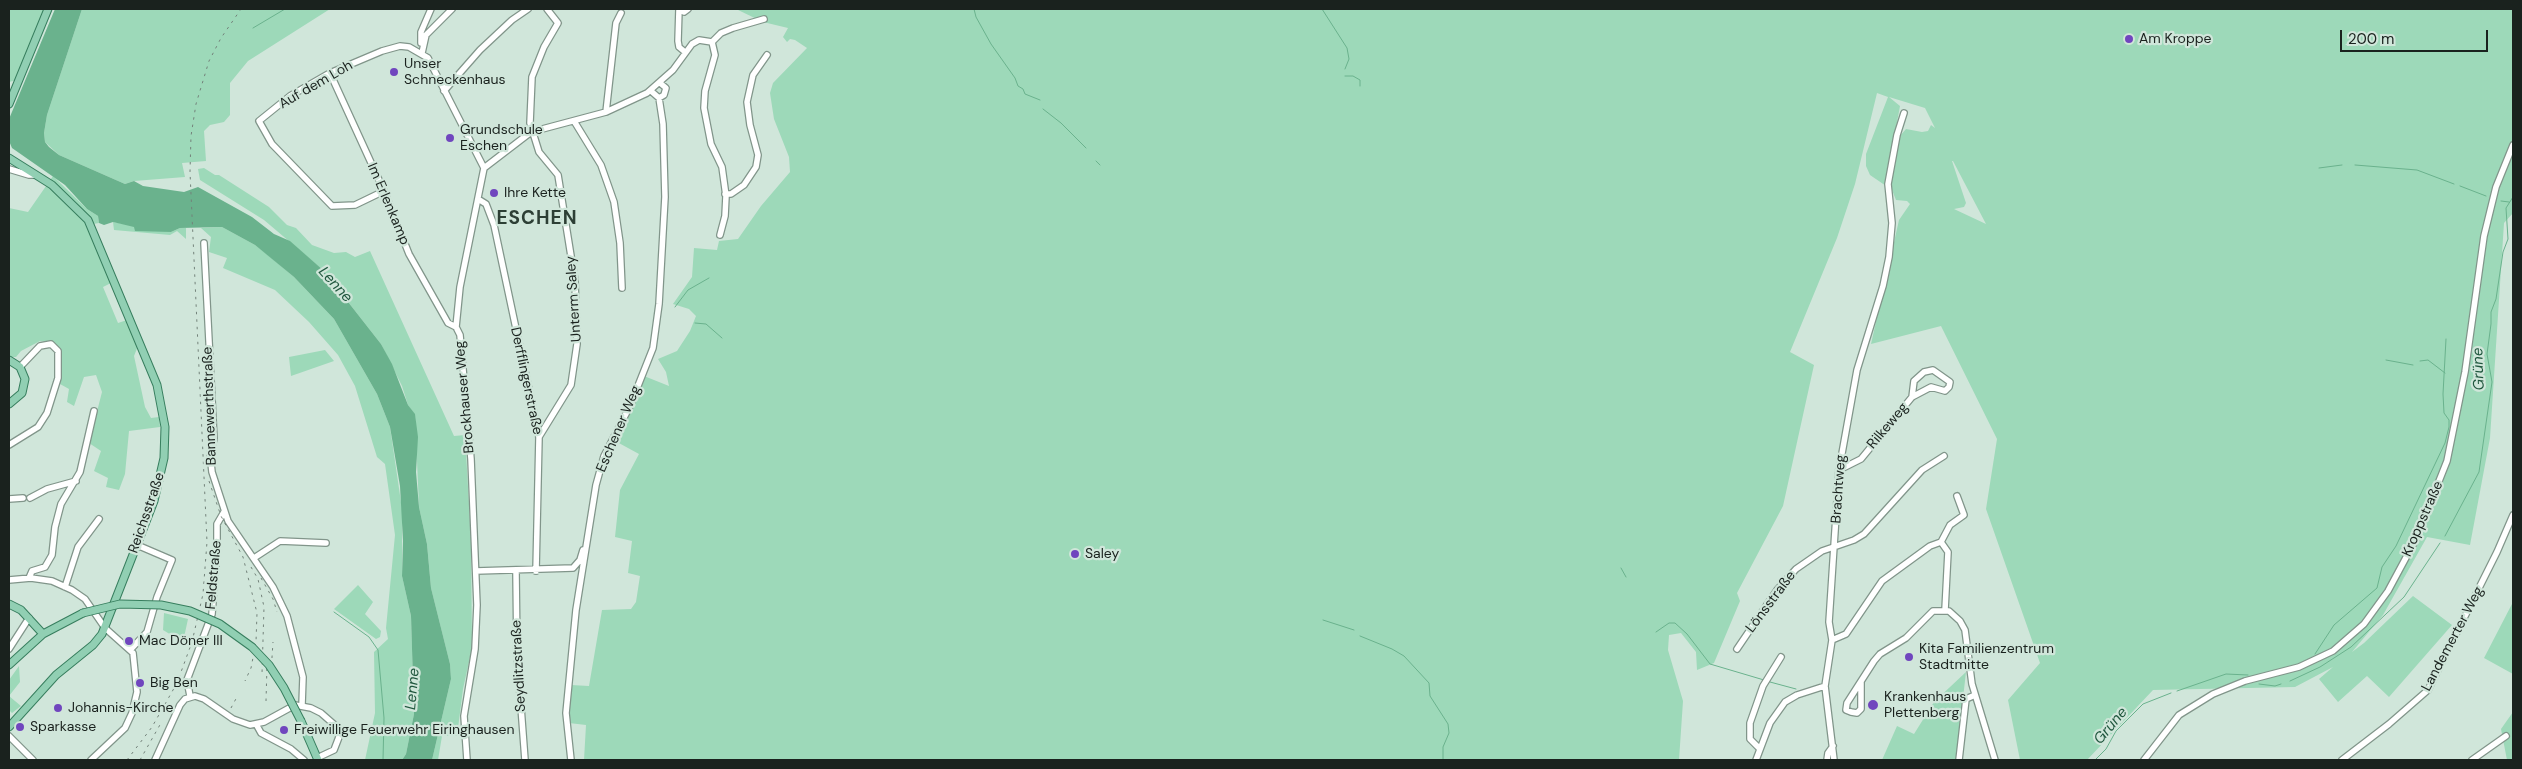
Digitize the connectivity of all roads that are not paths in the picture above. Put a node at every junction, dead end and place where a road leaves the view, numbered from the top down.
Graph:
1 (48, 9) edge
2 (431, 9) edge
3 (452, 9) edge
4 (528, 9) edge
5 (547, 9) edge
6 (688, 9) edge
7 (679, 10) edge
8 (621, 12) dead end
9 (764, 19) dead end
10 (712, 42) junction
11 (685, 52) junction
12 (422, 53) junction
13 (767, 55) dead end
14 (330, 73) junction
15 (661, 84) junction
16 (444, 91) junction
17 (651, 91) junction
18 (659, 98) junction
19 (9, 104) edge
20 (606, 112) junction
21 (1904, 113) dead end
22 (574, 121) junction
23 (531, 132) junction
24 (2513, 145) edge
25 (9, 158) edge
26 (484, 168) junction
27 (9, 169) edge
28 (35, 174) junction
29 (384, 191) junction
30 (725, 194) junction
31 (478, 200) junction
32 (720, 236) dead end
33 (204, 243) dead end
34 (622, 288) dead end
35 (456, 327) junction
36 (9, 360) edge
37 (20, 367) junction
38 (1912, 397) junction
39 (9, 404) edge
40 (94, 411) dead end
41 (539, 437) junction
42 (9, 444) edge
43 (1944, 456) dead end
44 (1839, 470) junction
45 (76, 481) junction
46 (1957, 496) dead end
47 (9, 499) edge
48 (224, 512) junction
49 (2513, 515) edge
50 (99, 519) dead end
51 (1942, 542) junction
52 (326, 543) dead end
53 (587, 544) junction
54 (137, 545) junction
55 (1835, 546) junction
56 (254, 558) junction
57 (476, 571) junction
58 (536, 571) junction
59 (516, 572) junction
60 (29, 578) junction
61 (9, 580) edge
62 (65, 587) junction
63 (9, 604) edge
64 (1945, 610) junction
65 (29, 618) junction
66 (105, 628) junction
67 (43, 634) junction
68 (1832, 640) junction
69 (9, 649) edge
70 (1737, 649) dead end
71 (131, 651) junction
72 (1780, 657) dead end
73 (9, 665) edge
74 (1861, 682) junction
75 (1825, 686) junction
76 (1975, 694) junction
77 (190, 696) junction
78 (302, 705) junction
79 (20, 715) junction
80 (9, 716) edge
81 (256, 724) junction
82 (9, 727) edge
83 (9, 736) edge
84 (2506, 736) dead end
85 (1833, 746) junction
86 (1759, 748) junction
87 (318, 759) edge
88 (33, 760) edge
89 (91, 760) edge
90 (155, 760) edge
91 (304, 760) edge
92 (467, 760) edge
93 (525, 760) edge
94 (570, 760) edge
95 (1756, 760) edge
96 (1826, 760) edge
97 (1834, 760) edge
98 (1959, 760) edge
99 (1995, 760) edge
100 (2144, 760) edge
101 (2342, 760) edge
102 (2472, 760) edge

1 - 19 main road
2 - 12 street
3 - 12 street
4 - 16 street
5 - 23 street
6 - 7 street
7 - 11 street
8 - 20 street
9 - 10 street
10 - 11 street
10 - 30 street
11 - 15 street
12 - 14 street, Auf dem Loh
12 - 16 street
13 - 30 street
14 - 29 street, Im Erlenkamp
14 - 29 street, Auf dem Loh
15 - 17 street
15 - 18 street
16 - 26 street
17 - 18 street
17 - 20 street
18 - 53 street, Eschener Weg
20 - 22 street
21 - 44 street, Brachtweg
22 - 23 street
22 - 34 street
23 - 26 street
23 - 41 street, Unterm Saley
24 - 100 street, Kroppstraße
25 - 28 main road, Reichsstraße
26 - 31 street, Brockhauser Weg
27 - 28 street
28 - 54 main road, Reichsstraße
29 - 35 street, Im Erlenkamp
30 - 32 street
31 - 35 street, Brockhauser Weg
31 - 41 street, Derfflingerstraße
33 - 48 street, Bannewerthstraße
35 - 57 street, Brockhauser Weg
36 - 37 main road
37 - 39 main road
37 - 42 street
38 - 38 street, Rilkeweg
38 - 44 street, Rilkeweg
40 - 45 street
41 - 58 street, Derfflingerstraße
43 - 55 street, Lönsstraße
44 - 55 street, Brachtweg
45 - 47 street
45 - 60 street
46 - 51 street
48 - 56 street, Bannewerthstraße
48 - 77 street, Feldstraße
49 - 101 street, Landemerter Weg
50 - 62 street
51 - 64 street
51 - 68 street
52 - 56 street
53 - 58 street
53 - 94 street, Eschener Weg
54 - 66 main road, Reichsstraße
54 - 71 street
55 - 68 street, Brachtweg
55 - 70 street, Lönsstraße
56 - 78 street, Bannewerthstraße
57 - 59 street
57 - 92 street, Brockhauser Weg
58 - 59 street
59 - 93 street, Seydlitzstraße
60 - 61 street
60 - 62 street
62 - 66 street
63 - 65 main road
64 - 74 street
64 - 76 street
65 - 67 main road
65 - 69 street
66 - 71 street
66 - 79 main road, Reichsstraße
67 - 73 main road
67 - 87 main road, bridge
68 - 75 street, Brachtweg
71 - 89 street
72 - 86 street
74 - 74 street
75 - 85 street, Brachtweg
75 - 86 street
76 - 98 street
76 - 99 street
77 - 81 street
77 - 90 street
78 - 81 street
78 - 87 street
79 - 80 main road
79 - 82 main road, Reichsstraße
81 - 91 street
83 - 88 street
84 - 102 street
85 - 96 street
85 - 97 street, Brachtweg
86 - 95 street

